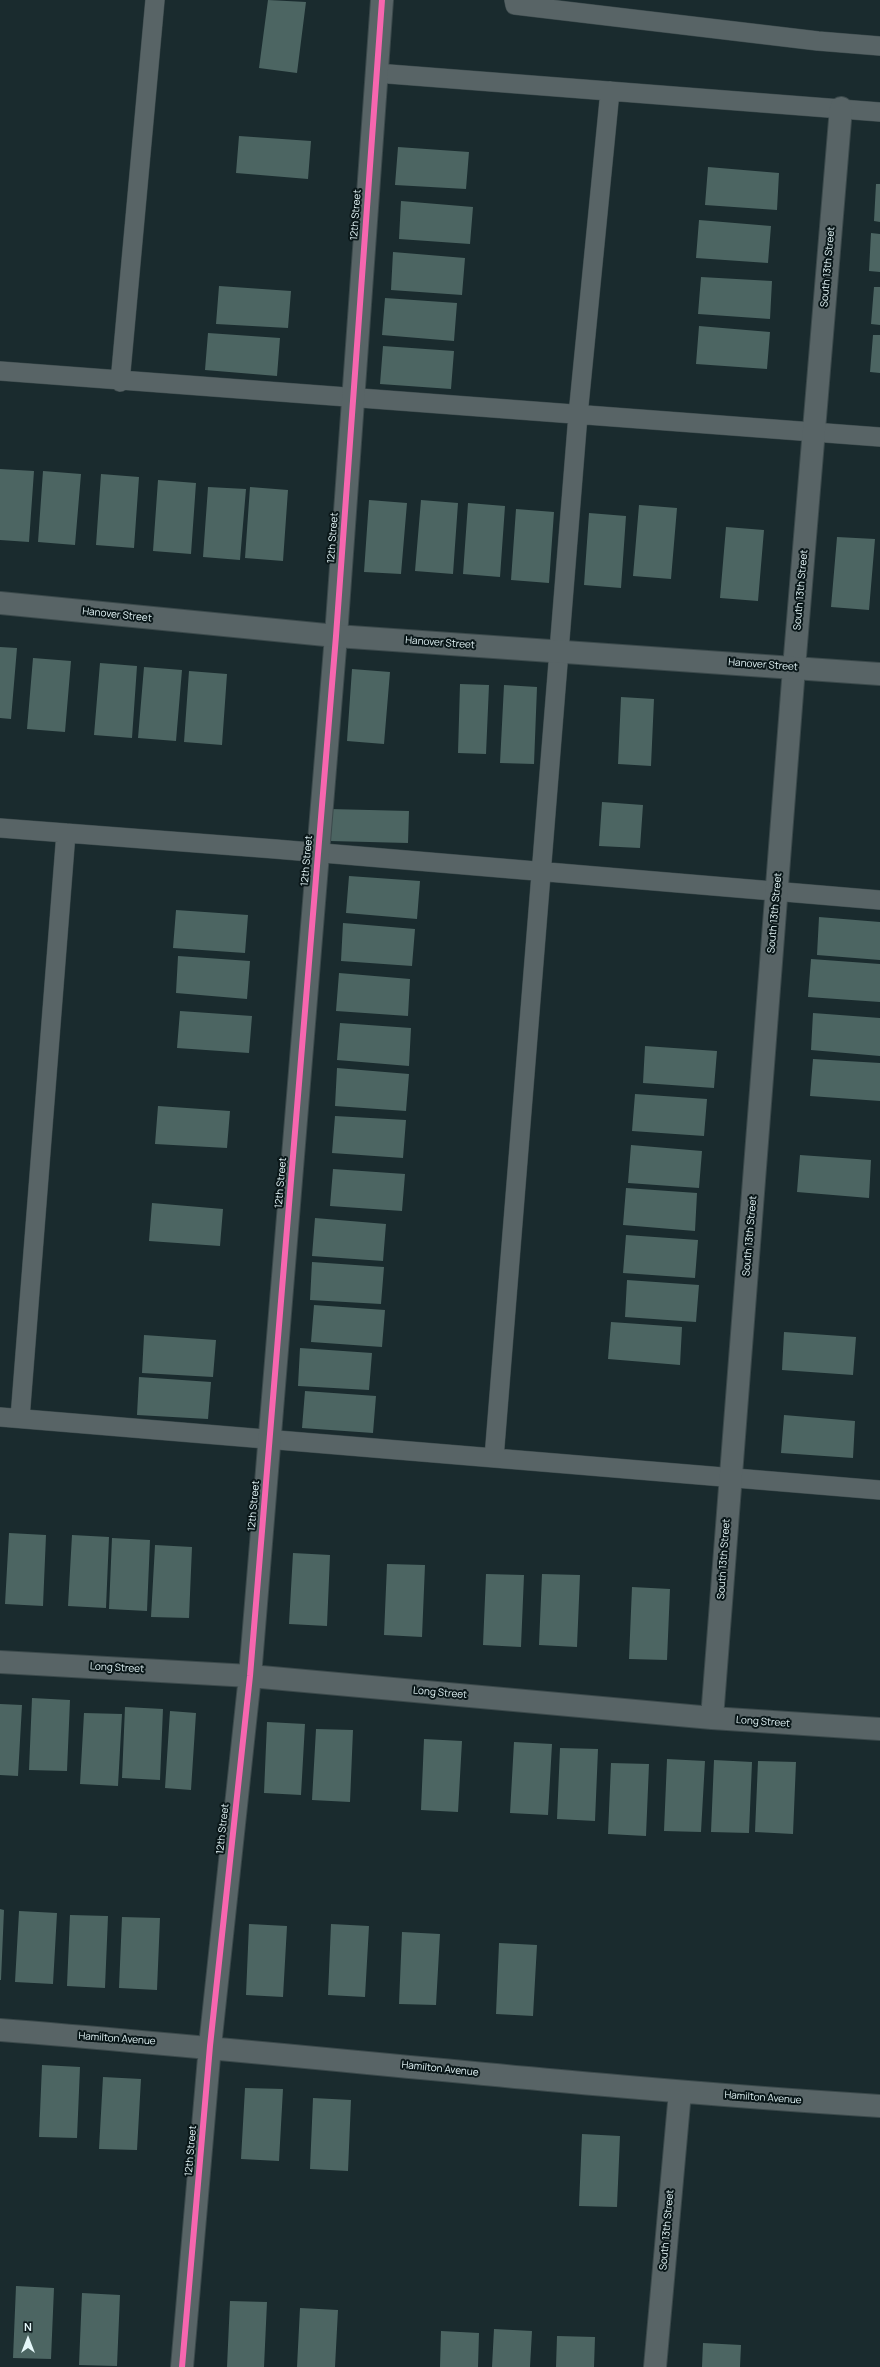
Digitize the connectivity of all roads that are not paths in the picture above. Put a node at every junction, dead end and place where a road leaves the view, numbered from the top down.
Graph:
1 (155, 0) edge
2 (382, 0) edge
3 (514, 0) edge
4 (880, 46) edge
5 (376, 73) junction
6 (610, 91) junction
7 (842, 108) junction
8 (880, 112) edge
9 (0, 372) edge
10 (120, 382) junction
11 (354, 400) junction
12 (578, 415) junction
13 (814, 432) junction
14 (880, 437) edge
15 (0, 603) edge
16 (336, 636) junction
17 (559, 651) junction
18 (794, 668) junction
19 (880, 674) edge
20 (0, 828) edge
21 (66, 833) junction
22 (318, 852) junction
23 (541, 872) junction
24 (777, 892) junction
25 (880, 900) edge
26 (0, 1417) edge
27 (20, 1418) junction
28 (270, 1439) junction
29 (494, 1458) junction
30 (730, 1478) junction
31 (880, 1490) edge
32 (0, 1662) edge
33 (250, 1676) junction
34 (712, 1718) junction
35 (880, 1729) edge
36 (0, 2030) edge
37 (210, 2046) junction
38 (680, 2092) junction
39 (880, 2106) edge
40 (182, 2367) edge
41 (655, 2367) edge

1 - 10 lane
2 - 5 street, 12th Street
3 - 4 lane
5 - 6 lane
5 - 11 street, 12th Street
6 - 7 lane
6 - 12 lane
7 - 8 lane
7 - 13 street, South 13th Street
9 - 10 lane
10 - 11 lane
11 - 12 lane
11 - 16 street, 12th Street
12 - 13 lane
12 - 17 lane
13 - 14 lane
13 - 18 street, South 13th Street
15 - 16 street, Hanover Street
16 - 17 street, Hanover Street
16 - 22 street, 12th Street
17 - 18 street, Hanover Street
17 - 23 lane
18 - 19 street, Hanover Street
18 - 24 street, South 13th Street
20 - 21 lane
21 - 22 lane
21 - 27 lane
22 - 23 lane
22 - 28 street, 12th Street
23 - 24 lane
23 - 29 lane
24 - 25 lane
24 - 30 street, South 13th Street
26 - 27 lane
27 - 28 lane
28 - 29 lane
28 - 33 street, 12th Street
29 - 30 lane
30 - 31 lane
30 - 34 street, South 13th Street
32 - 33 street, Long Street
33 - 34 street, Long Street
33 - 37 street, 12th Street
34 - 35 street, Long Street
36 - 37 street, Hamilton Avenue
37 - 38 street, Hamilton Avenue
37 - 40 street, 12th Street
38 - 39 street, Hamilton Avenue
38 - 41 street, South 13th Street

